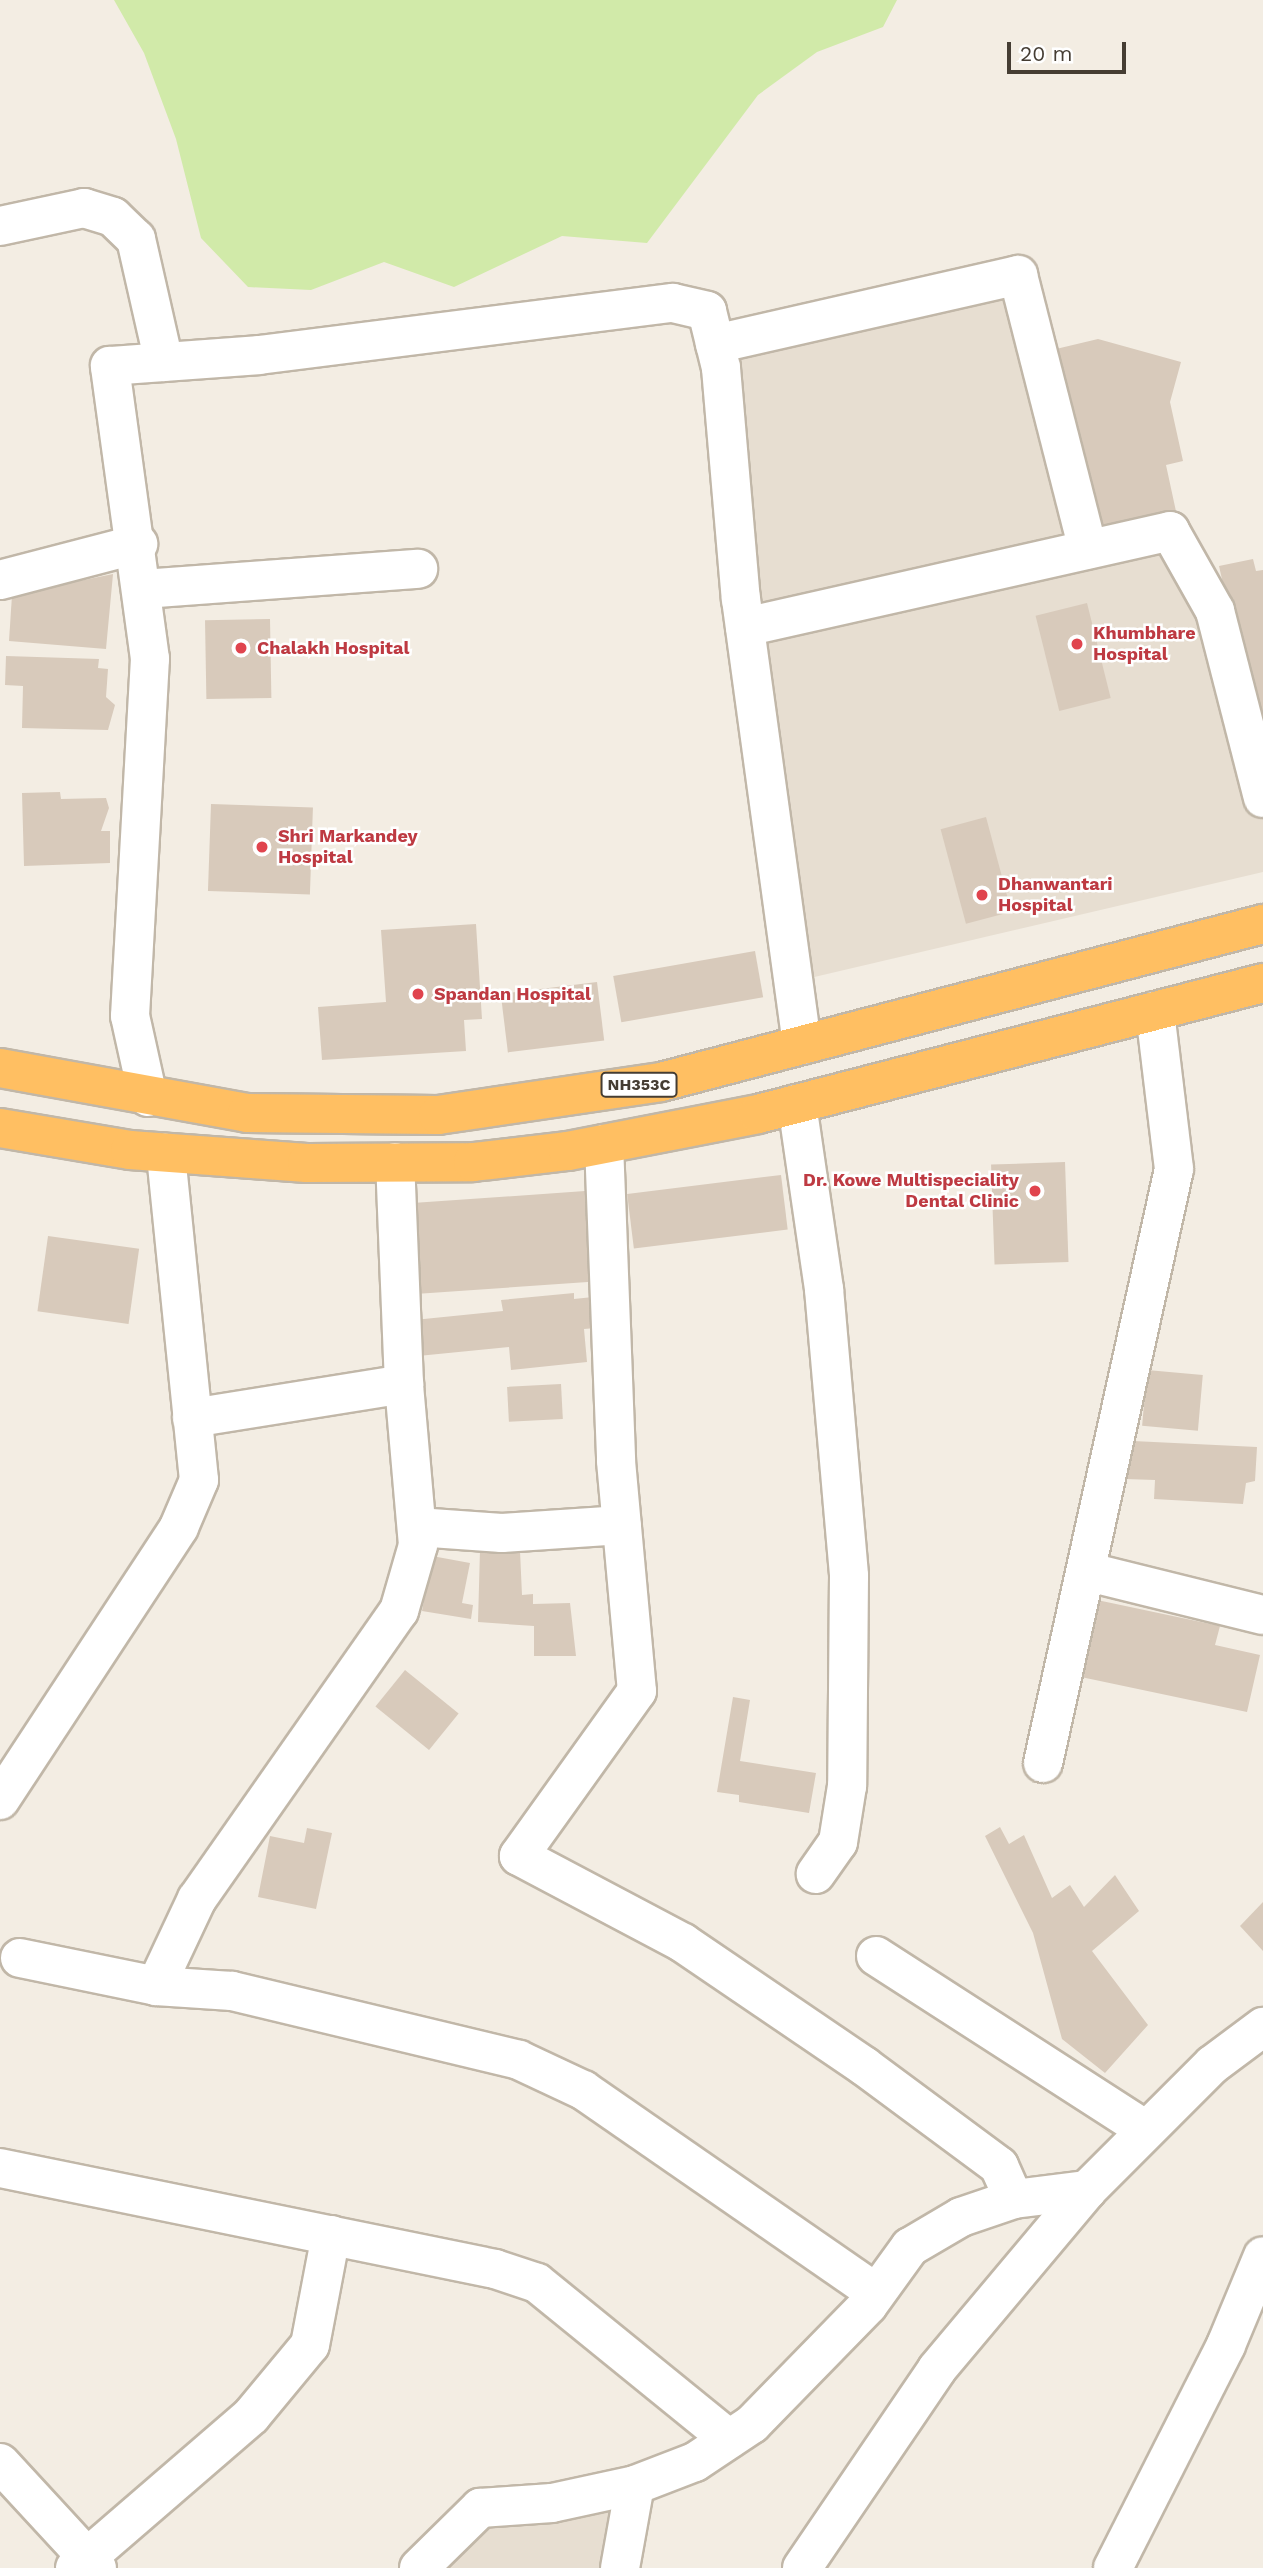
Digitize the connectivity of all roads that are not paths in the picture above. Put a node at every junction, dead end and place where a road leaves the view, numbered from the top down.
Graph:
1 (0, 226) edge
2 (715, 344) junction
3 (164, 362) junction
4 (138, 544) junction
5 (1088, 549) junction
6 (418, 569) dead end
7 (0, 580) edge
8 (143, 589) junction
9 (745, 627) junction
10 (1263, 798) edge
11 (1263, 924) edge
12 (1263, 983) edge
13 (1155, 1011) junction
14 (802, 1045) junction
15 (0, 1068) edge
16 (149, 1097) junction
17 (797, 1104) junction
18 (0, 1128) edge
19 (604, 1144) junction
20 (166, 1153) junction
21 (395, 1162) junction
22 (404, 1384) junction
23 (192, 1418) junction
24 (622, 1525) junction
25 (416, 1527) junction
26 (1089, 1572) junction
27 (1263, 1615) edge
28 (1044, 1763) dead end
29 (0, 1800) edge
30 (816, 1874) dead end
31 (876, 1955) dead end
32 (20, 1958) dead end
33 (156, 1986) junction
34 (1263, 2027) edge
35 (1146, 2130) junction
36 (0, 2168) edge
37 (1087, 2190) junction
38 (1014, 2199) junction
39 (331, 2235) junction
40 (1263, 2256) edge
41 (876, 2293) junction
42 (729, 2439) junction
43 (0, 2463) edge
44 (635, 2485) junction
45 (87, 2565) edge
46 (419, 2568) edge
47 (620, 2568) edge
48 (802, 2568) edge
49 (1113, 2568) edge

1 - 3 street
2 - 3 street
2 - 5 street
2 - 9 street
3 - 4 street
4 - 7 street
4 - 8 street
5 - 9 street
5 - 10 street
6 - 8 street
8 - 16 street
9 - 14 street
11 - 14 highway, NH353C
12 - 13 highway
13 - 17 highway
13 - 26 street
14 - 16 highway, NH353C
15 - 16 highway, NH353C
17 - 19 highway
17 - 30 street
18 - 20 highway
19 - 21 highway
19 - 24 street
20 - 21 highway
20 - 23 street
21 - 22 street
22 - 23 street
22 - 25 street
23 - 29 street
24 - 25 street
24 - 38 street
25 - 33 street
26 - 27 street
26 - 28 street
31 - 35 street
32 - 33 street
33 - 41 street
34 - 35 street
35 - 37 street
36 - 39 street
37 - 38 street
37 - 48 street
38 - 41 street
39 - 42 street
39 - 45 street
40 - 49 street
41 - 42 street
42 - 44 street
43 - 45 street
44 - 46 street
44 - 47 street

